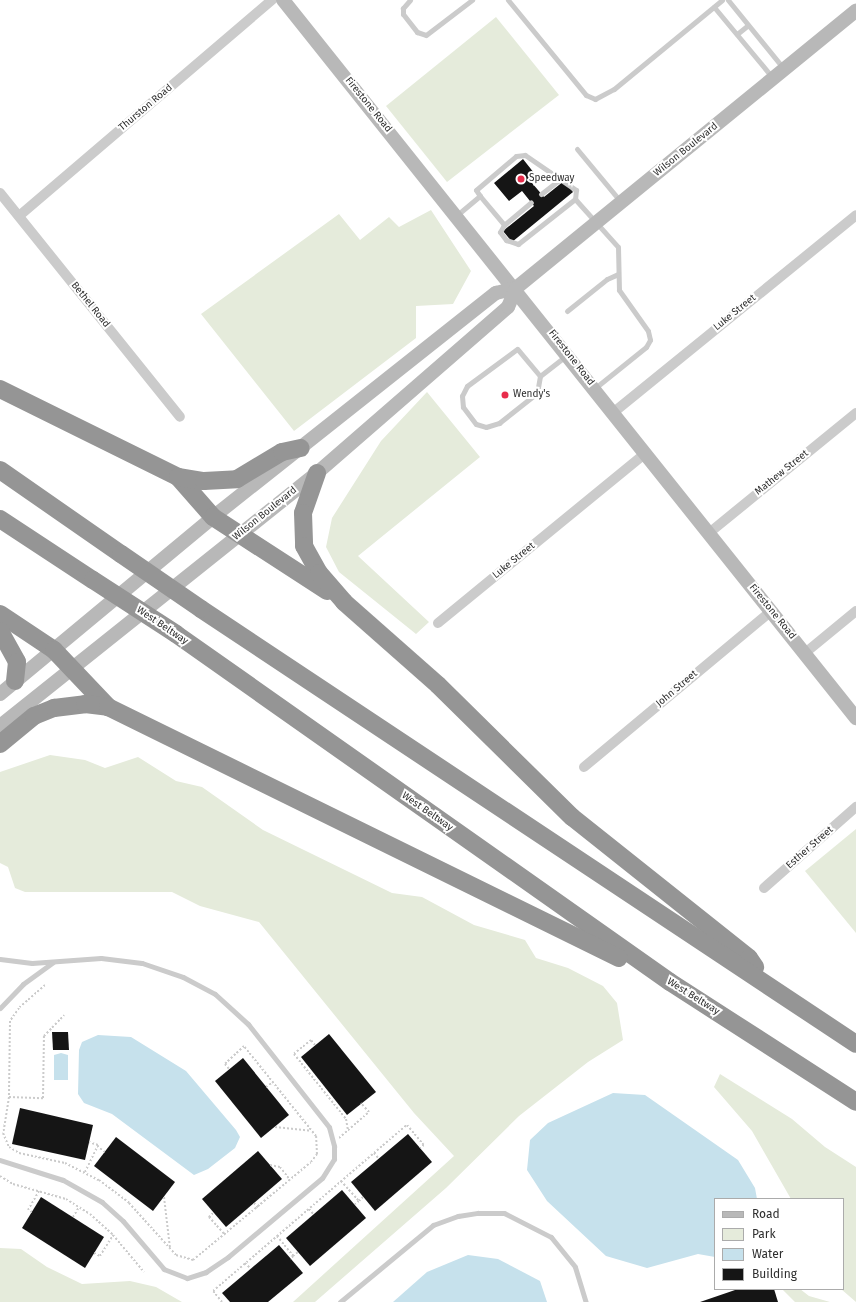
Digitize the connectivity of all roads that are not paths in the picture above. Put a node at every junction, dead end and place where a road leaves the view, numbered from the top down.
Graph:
1 (272, 0) edge
2 (283, 0) edge
3 (410, 0) edge
4 (472, 0) edge
5 (508, 0) edge
6 (722, 0) edge
7 (728, 0) edge
8 (714, 7) junction
9 (856, 11) edge
10 (748, 25) junction
11 (737, 34) junction
12 (779, 74) junction
13 (577, 149) dead end
14 (560, 179) junction
15 (0, 193) edge
16 (541, 194) dead end
17 (480, 196) junction
18 (575, 199) junction
19 (563, 200) dead end
20 (621, 203) junction
21 (567, 205) junction
22 (529, 206) dead end
23 (856, 214) edge
24 (457, 215) junction
25 (19, 216) junction
26 (597, 223) junction
27 (507, 224) junction
28 (618, 274) junction
29 (516, 288) junction
30 (567, 311) dead end
31 (568, 354) junction
32 (540, 376) junction
33 (595, 388) junction
34 (0, 389) edge
35 (614, 412) junction
36 (856, 413) edge
37 (180, 417) dead end
38 (301, 448) junction
39 (646, 453) junction
40 (0, 470) edge
41 (317, 472) junction
42 (178, 477) junction
43 (213, 517) junction
44 (0, 519) edge
45 (709, 533) junction
46 (240, 534) junction
47 (344, 602) junction
48 (856, 611) edge
49 (771, 612) junction
50 (0, 614) edge
51 (438, 623) dead end
52 (0, 631) edge
53 (54, 650) junction
54 (804, 653) junction
55 (71, 667) junction
56 (15, 681) junction
57 (0, 694) edge
58 (108, 707) junction
59 (856, 718) edge
60 (0, 726) edge
61 (0, 744) edge
62 (584, 767) dead end
63 (856, 807) edge
64 (764, 888) dead end
65 (0, 959) edge
66 (53, 962) junction
67 (761, 981) junction
68 (670, 982) junction
69 (0, 1008) edge
70 (856, 1044) edge
71 (856, 1102) edge
72 (0, 1160) edge
73 (340, 1302) edge
74 (586, 1302) edge

1 - 25 street, Thurston Road
2 - 24 main road, Firestone Road
3 - 4 lane
5 - 8 lane
6 - 8 lane
7 - 10 lane
8 - 11 lane
9 - 12 main road, Wilson Boulevard
10 - 11 lane
10 - 12 lane
11 - 12 lane
12 - 20 main road, Wilson Boulevard
13 - 20 lane
14 - 16 lane
14 - 17 lane
14 - 18 lane
15 - 25 street, Bethel Road
17 - 24 lane
17 - 27 lane
18 - 21 lane
18 - 26 lane
19 - 21 lane
20 - 26 main road, Wilson Boulevard
21 - 27 lane
22 - 27 lane
23 - 35 street, Luke Street
24 - 29 main road, Firestone Road
25 - 37 street, Bethel Road
26 - 28 lane
26 - 29 main road, Wilson Boulevard
28 - 30 lane
28 - 33 lane
29 - 31 main road, Firestone Road
29 - 38 main road, Wilson Boulevard
29 - 41 main road, Wilson Boulevard
31 - 32 lane
31 - 33 main road, Firestone Road
32 - 32 lane
33 - 35 main road, Firestone Road
34 - 42 highway
35 - 39 main road, Firestone Road
36 - 45 street, Mathew Street
38 - 42 highway
38 - 43 main road, Wilson Boulevard
39 - 45 main road, Firestone Road
39 - 51 street, Luke Street
40 - 67 highway, bridge
41 - 46 main road, Wilson Boulevard
41 - 47 highway
42 - 43 highway
43 - 46 highway
43 - 53 main road, Wilson Boulevard
44 - 68 highway, West Beltway, bridge
45 - 49 main road, Firestone Road
46 - 47 highway
46 - 55 main road, Wilson Boulevard
47 - 67 highway
48 - 54 street
49 - 54 main road, Firestone Road
49 - 62 street, John Street
50 - 53 highway
52 - 56 highway
53 - 55 highway
53 - 56 main road, Wilson Boulevard
54 - 59 main road, Firestone Road
55 - 58 highway
55 - 60 main road, Wilson Boulevard
56 - 57 main road, Wilson Boulevard
58 - 61 highway
58 - 68 highway
63 - 64 street, Esther Street
65 - 66 lane
66 - 69 lane
66 - 72 lane
67 - 70 highway
68 - 71 highway, West Beltway
73 - 74 lane

